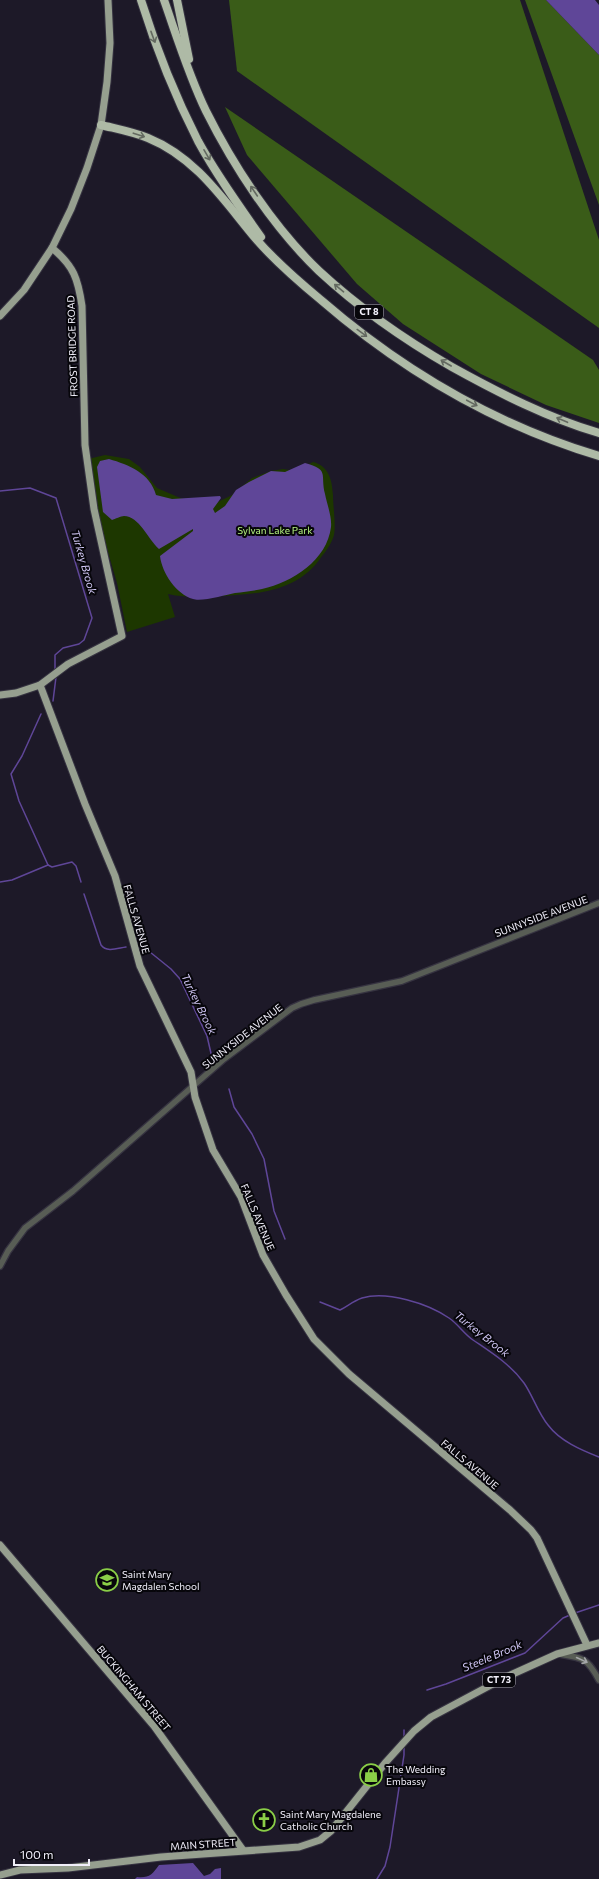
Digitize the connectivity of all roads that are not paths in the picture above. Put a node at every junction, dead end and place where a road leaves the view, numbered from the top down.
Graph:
1 (108, 0) edge
2 (141, 0) edge
3 (164, 0) edge
4 (177, 0) edge
5 (206, 111) junction
6 (101, 125) junction
7 (52, 248) junction
8 (321, 300) junction
9 (0, 316) edge
10 (599, 433) edge
11 (599, 456) edge
12 (40, 685) junction
13 (0, 695) edge
14 (599, 903) edge
15 (193, 1087) junction
16 (0, 1266) edge
17 (0, 1545) edge
18 (599, 1643) edge
19 (587, 1646) junction
20 (557, 1654) junction
21 (599, 1680) edge
22 (243, 1850) junction
23 (0, 1875) edge

1 - 6 main road
2 -> 8 highway, CT 8
3 - 5 highway, CT 8
4 - 5 highway
10 -> 5 highway, CT 8
6 - 7 main road
6 -> 8 highway
7 - 9 main road
7 - 12 main road, FROST BRIDGE ROAD
8 -> 11 highway, CT 8
12 - 13 main road
12 - 15 main road, FALLS AVENUE
14 - 15 street, SUNNYSIDE AVENUE
15 - 16 street, SUNNYSIDE AVENUE
15 - 19 main road, FALLS AVENUE
17 - 22 main road, BUCKINGHAM STREET
18 - 19 main road, CT 73
19 - 20 main road, CT 73
20 -> 21 street
20 - 22 main road, MAIN STREET / CT 73
22 - 23 main road, MAIN STREET / CT 73

